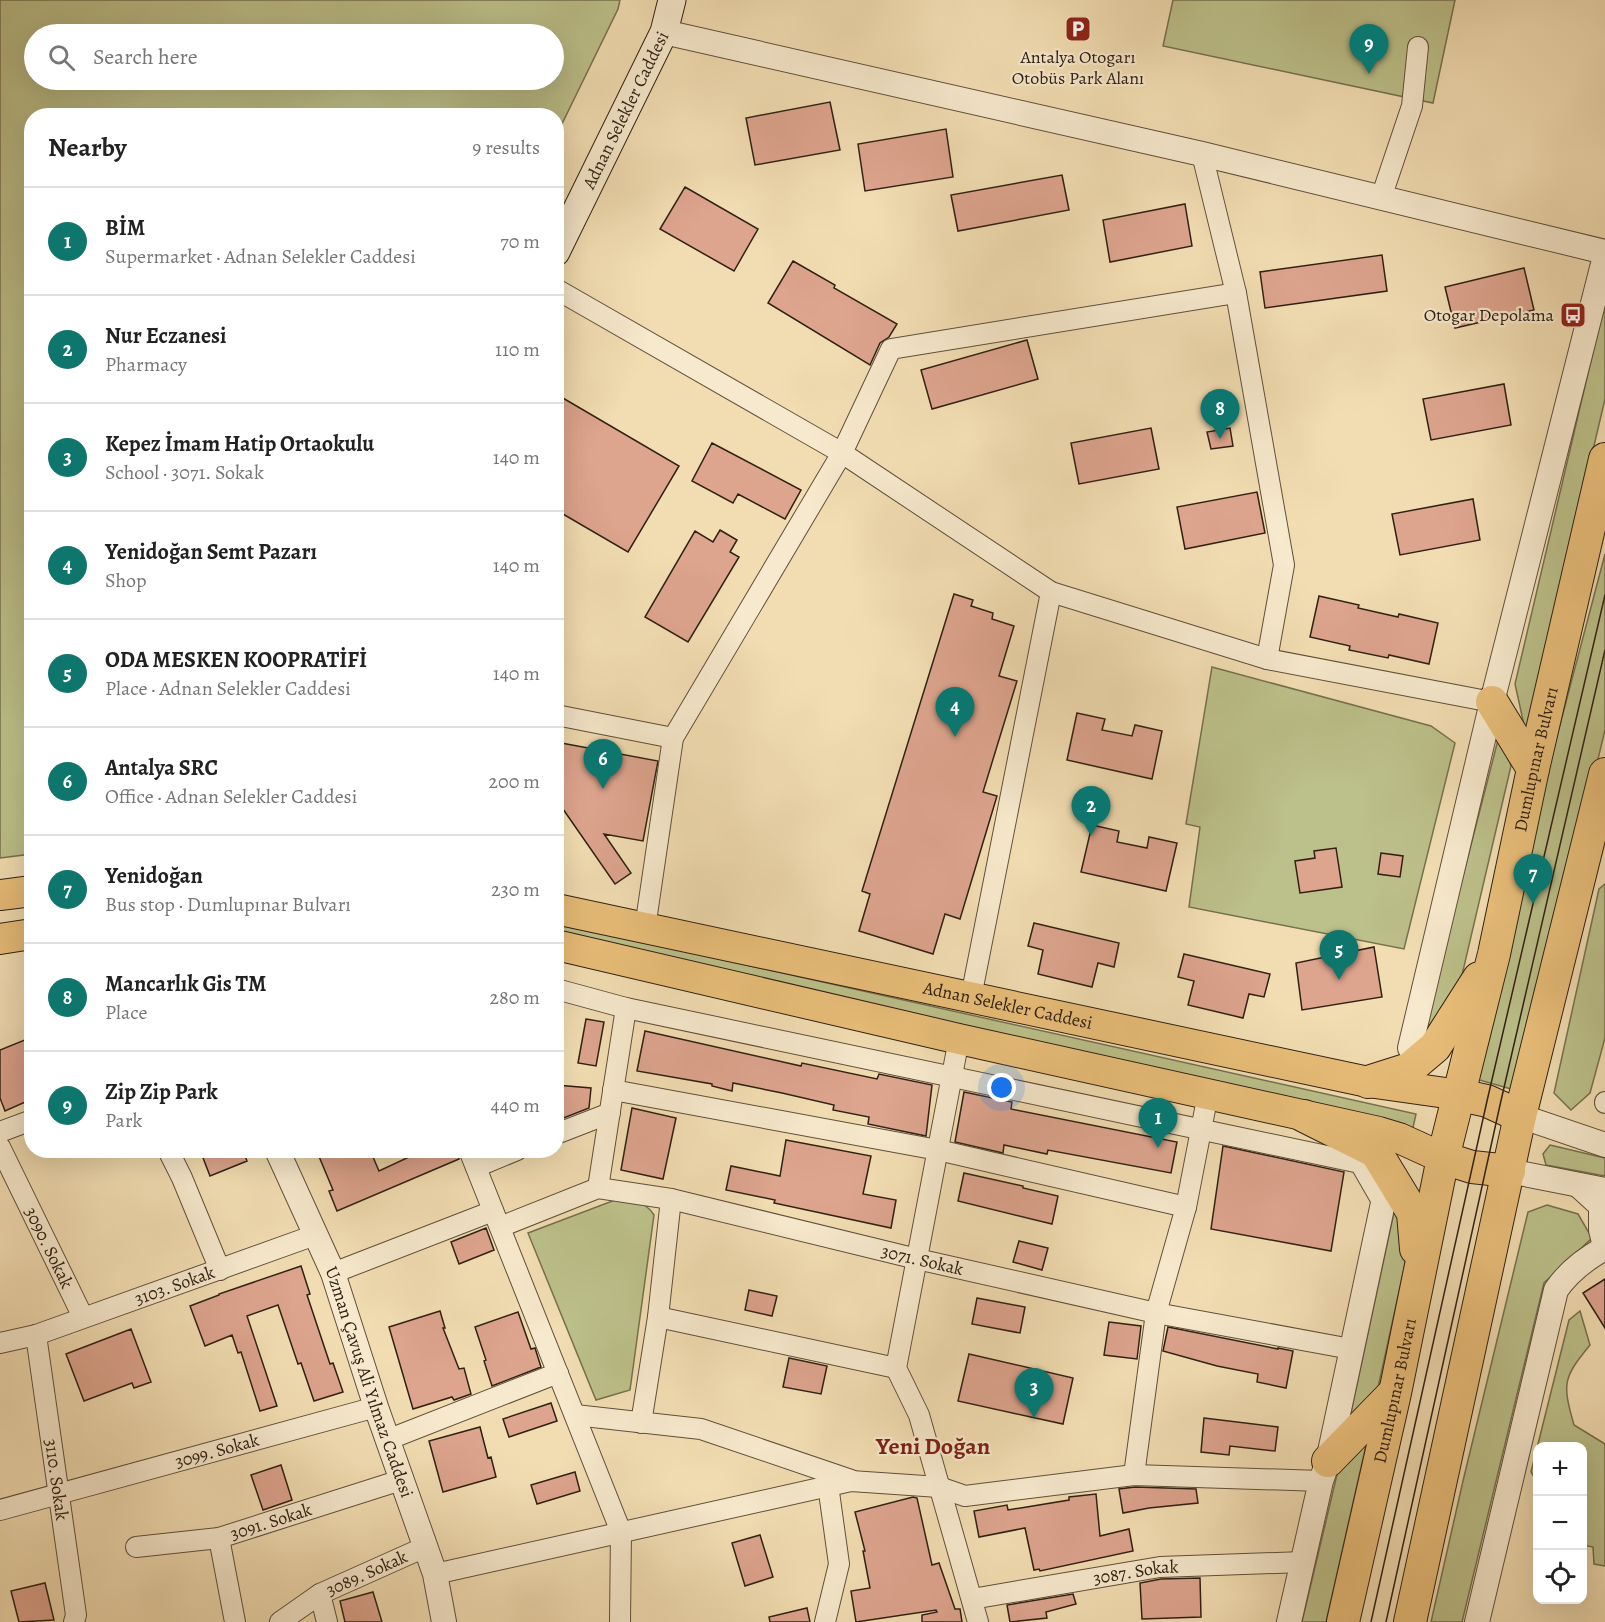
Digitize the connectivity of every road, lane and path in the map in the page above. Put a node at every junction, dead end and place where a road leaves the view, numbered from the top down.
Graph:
1 (672, 0) edge
2 (664, 32) junction
3 (1418, 47) dead end
4 (1202, 154) junction
5 (1381, 198) junction
6 (564, 236) edge
7 (1605, 254) edge
8 (1236, 293) junction
9 (564, 294) edge
10 (842, 453) junction
11 (1605, 459) edge
12 (1051, 592) junction
13 (1267, 659) junction
14 (1492, 702) junction
15 (564, 717) edge
16 (673, 738) junction
17 (1533, 768) junction
18 (1605, 774) edge
19 (1605, 866) edge
20 (24, 892) edge
21 (1575, 894) junction
22 (0, 895) edge
23 (564, 911) edge
24 (645, 928) junction
25 (24, 935) edge
26 (0, 939) edge
27 (564, 947) edge
28 (1494, 954) junction
29 (564, 991) edge
30 (971, 998) junction
31 (626, 1008) junction
32 (960, 1039) junction
33 (1410, 1048) dead end
34 (952, 1077) junction
35 (1368, 1082) junction
36 (613, 1090) junction
37 (1208, 1094) junction
38 (1460, 1095) junction
39 (610, 1113) junction
40 (1304, 1116) junction
41 (1520, 1116) junction
42 (24, 1123) edge
43 (1201, 1129) junction
44 (564, 1131) edge
45 (0, 1132) edge
46 (1605, 1145) edge
47 (0, 1147) edge
48 (938, 1150) junction
49 (172, 1158) edge
50 (281, 1158) edge
51 (1443, 1158) junction
52 (472, 1159) edge
53 (1509, 1172) junction
54 (1578, 1185) junction
55 (598, 1188) junction
56 (1605, 1190) edge
57 (671, 1199) junction
58 (1383, 1203) joint
59 (1186, 1207) junction
60 (497, 1219) junction
61 (315, 1235) junction
62 (1605, 1247) edge
63 (917, 1259) junction
64 (220, 1270) junction
65 (333, 1273) junction
66 (1419, 1277) junction
67 (1156, 1313) junction
68 (83, 1317) junction
69 (658, 1317) junction
70 (36, 1335) junction
71 (0, 1343) edge
72 (1352, 1349) junction
73 (896, 1368) junction
74 (558, 1373) junction
75 (1395, 1393) junction
76 (376, 1407) junction
77 (574, 1415) junction
78 (640, 1423) junction
79 (387, 1440) junction
80 (1325, 1471) junction
81 (1134, 1475) junction
82 (401, 1480) junction
83 (851, 1480) junction
84 (828, 1485) junction
85 (939, 1487) junction
86 (59, 1494) junction
87 (0, 1510) edge
88 (621, 1532) junction
89 (219, 1538) junction
90 (425, 1546) junction
91 (136, 1547) dead end
92 (1303, 1562) junction
93 (435, 1574) junction
94 (320, 1594) junction
95 (972, 1599) junction
96 (74, 1622) edge
97 (236, 1622) edge
98 (280, 1622) edge
99 (327, 1622) edge
100 (444, 1622) edge
101 (620, 1622) edge
102 (825, 1622) edge
103 (978, 1622) edge
104 (1289, 1622) edge
105 (1343, 1622) edge
106 (1410, 1622) edge
107 (1477, 1622) edge

1 - 2 main road, Adnan Selekler Caddesi
2 - 4 street
2 - 6 main road, Adnan Selekler Caddesi
3 - 5 street
4 - 5 street
4 - 8 street
5 - 7 street
7 - 14 street
8 - 10 street
8 - 13 street
9 - 10 street
10 - 12 street
10 - 16 street
11 - 17 highway, Dumlupınar Bulvarı
12 - 13 street
12 - 30 street
13 - 14 street
14 - 17 highway
14 - 33 street
15 - 16 street
16 - 24 street
17 - 28 highway, Dumlupınar Bulvarı
18 - 21 highway
19 - 21 highway
20 - 22 main road
21 - 41 highway
23 - 24 main road, Adnan Selekler Caddesi
24 - 30 main road, Adnan Selekler Caddesi
25 - 26 main road
27 - 32 main road
28 - 35 highway
28 - 38 highway, Dumlupınar Bulvarı
29 - 31 street
30 - 35 main road, Adnan Selekler Caddesi
31 - 34 street
31 - 36 street
32 - 34 street
32 - 37 main road
34 - 43 street
34 - 48 street
35 - 38 main road, Adnan Selekler Caddesi
36 - 39 street
36 - 48 street
37 - 40 main road
37 - 43 street
38 - 41 highway
38 - 51 highway, Dumlupınar Bulvarı
39 - 44 street
39 - 55 street
40 - 51 main road
40 - 66 highway
41 - 46 street
41 - 53 highway
42 - 45 street
43 - 58 street
43 - 59 street
47 - 68 street, 3090. Sokak
48 - 59 street
48 - 63 street
49 - 64 street
50 - 61 street, Uzman Çavuş Ali Yılmaz Caddesi
51 - 53 highway
51 - 66 highway, Dumlupınar Bulvarı
52 - 60 street
53 - 54 street
53 - 106 highway
54 - 56 street
54 - 62 street
55 - 57 street, 3071. Sokak
55 - 60 street
57 - 63 street, 3071. Sokak
57 - 69 street
58 - 72 street
59 - 67 street
60 - 65 street
60 - 74 street
61 - 64 street, 3103. Sokak
61 - 65 street, Uzman Çavuş Ali Yılmaz Caddesi
62 - 107 street
63 - 67 street, 3071. Sokak
63 - 73 street
64 - 68 street, 3103. Sokak
65 - 76 street, Uzman Çavuş Ali Yılmaz Caddesi
66 - 75 highway, Dumlupınar Bulvarı
67 - 72 street, 3071. Sokak
67 - 81 street
68 - 70 street, 3103. Sokak
69 - 73 street
69 - 78 street
70 - 71 street, 3103. Sokak
70 - 86 street, 3110. Sokak
72 - 80 street
73 - 85 street
74 - 77 street
74 - 79 street
75 - 80 highway
75 - 105 highway, Dumlupınar Bulvarı
76 - 79 street, Uzman Çavuş Ali Yılmaz Caddesi
76 - 86 street, 3099. Sokak
77 - 78 street
77 - 88 street
78 - 83 street
79 - 82 street, Uzman Çavuş Ali Yılmaz Caddesi
80 - 81 street
80 - 92 street
81 - 85 street
82 - 89 street, 3091. Sokak
82 - 90 street, Uzman Çavuş Ali Yılmaz Caddesi
83 - 84 street
83 - 85 street
84 - 88 street
84 - 102 street
85 - 95 street
86 - 87 street, 3099. Sokak
86 - 96 street, 3110. Sokak
88 - 93 street
88 - 101 street
89 - 91 street, 3091. Sokak
89 - 97 street
90 - 93 street, Uzman Çavuş Ali Yılmaz Caddesi
90 - 94 street, 3089. Sokak
92 - 95 street, 3087. Sokak
92 - 104 street
93 - 100 street, Uzman Çavuş Ali Yılmaz Caddesi
94 - 98 street, 3089. Sokak
94 - 99 street
95 - 103 street

